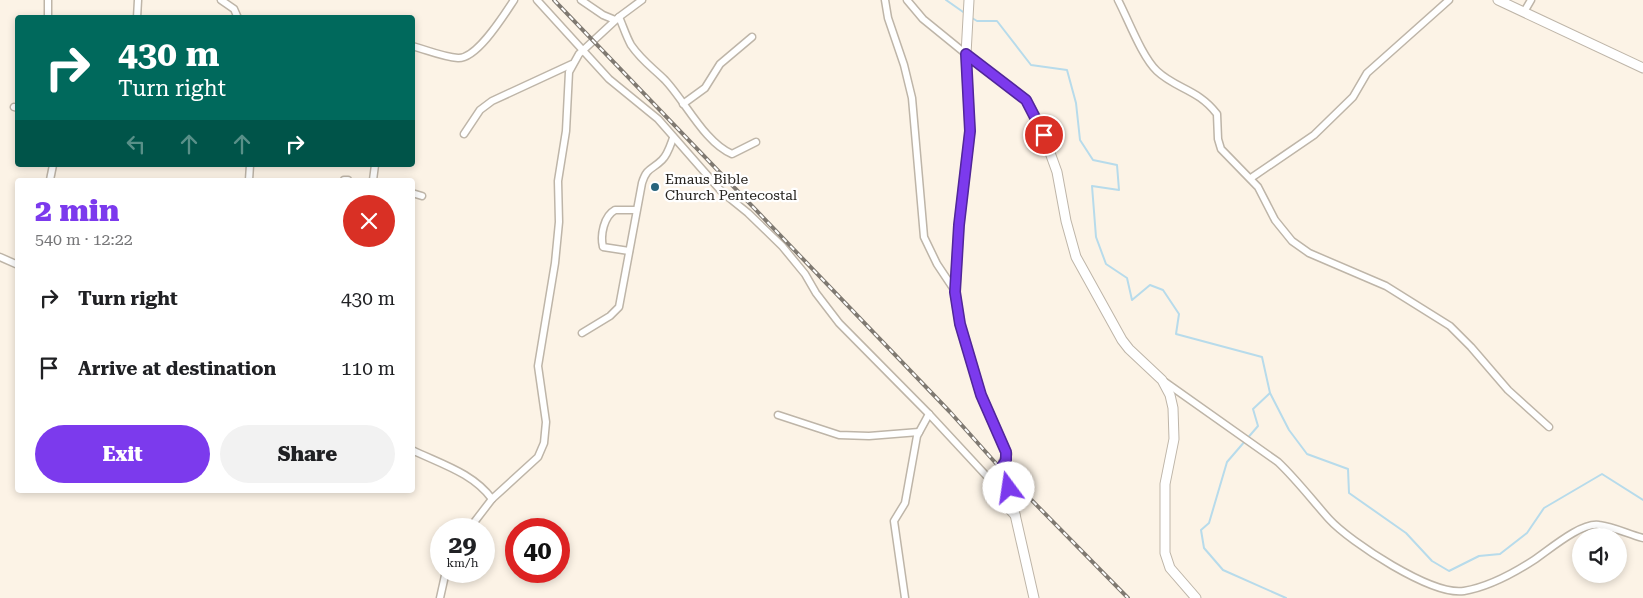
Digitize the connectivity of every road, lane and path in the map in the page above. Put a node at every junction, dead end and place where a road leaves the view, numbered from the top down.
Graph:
1 (48, 0) edge
2 (138, 0) edge
3 (222, 0) edge
4 (514, 0) edge
5 (537, 0) edge
6 (581, 0) edge
7 (642, 0) edge
8 (886, 0) edge
9 (907, 0) edge
10 (969, 0) edge
11 (1118, 0) edge
12 (1450, 0) edge
13 (1498, 0) edge
14 (1531, 0) edge
15 (1524, 12) junction
16 (48, 15) edge
17 (137, 15) edge
18 (237, 15) edge
19 (617, 18) junction
20 (752, 37) dead end
21 (415, 47) edge
22 (966, 49) junction
23 (584, 50) junction
24 (572, 64) junction
25 (1643, 68) edge
26 (683, 104) junction
27 (464, 134) dead end
28 (673, 138) junction
29 (756, 142) dead end
30 (1251, 178) junction
31 (415, 194) edge
32 (422, 196) dead end
33 (636, 210) junction
34 (629, 251) junction
35 (0, 257) edge
36 (15, 264) edge
37 (955, 292) junction
38 (582, 334) dead end
39 (1162, 380) junction
40 (930, 414) junction
41 (778, 415) dead end
42 (1549, 427) dead end
43 (919, 432) junction
44 (415, 451) edge
45 (1000, 470) junction
46 (994, 484) junction
47 (492, 499) junction
48 (1015, 515) junction
49 (477, 518) edge
50 (1643, 538) edge
51 (443, 583) edge
52 (440, 598) edge
53 (905, 598) edge
54 (1034, 598) edge
55 (1196, 598) edge

1 - 16 street
2 - 17 street
3 - 18 street
4 - 21 street
5 - 23 street
6 - 19 street
7 - 19 street
8 - 37 street
9 - 22 street
10 - 22 street
11 - 30 street
12 - 30 street
13 - 15 street
14 - 15 street
15 - 25 street
19 - 23 street
19 - 26 street
20 - 26 street
22 - 37 street
22 - 39 street
23 - 24 street
23 - 28 street
24 - 27 street
24 - 47 street
26 - 29 street
28 - 33 street
28 - 40 street
30 - 42 street
31 - 32 street
33 - 34 street
33 - 34 street
34 - 38 street
35 - 36 street
37 - 45 street
39 - 50 street
39 - 55 street
40 - 43 street
40 - 46 street
41 - 43 street
43 - 53 street
44 - 47 street
45 - 46 street
45 - 48 street
46 - 48 street
47 - 49 street
48 - 54 street
51 - 52 street

